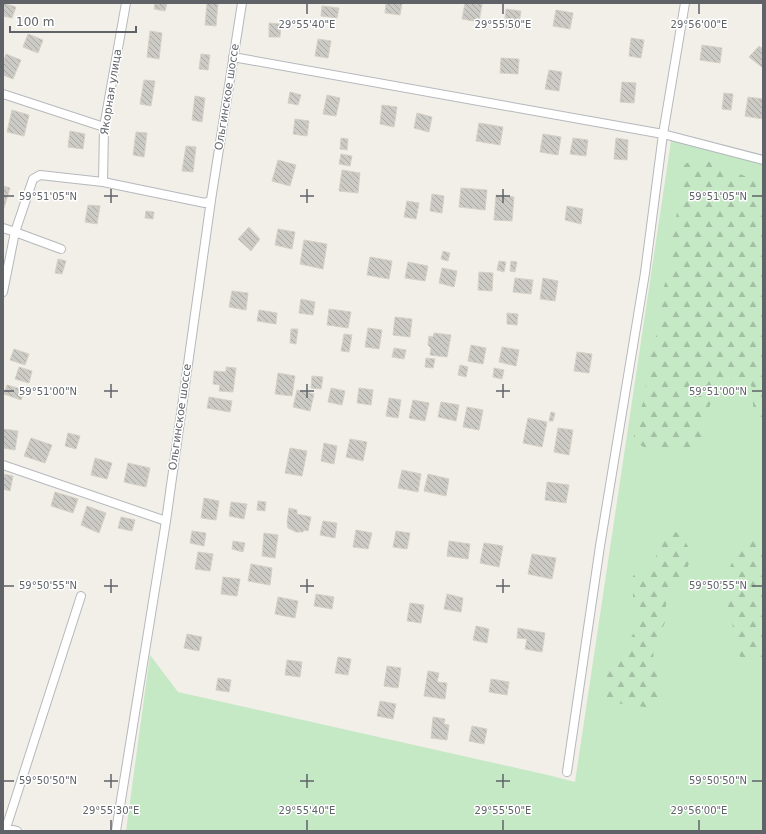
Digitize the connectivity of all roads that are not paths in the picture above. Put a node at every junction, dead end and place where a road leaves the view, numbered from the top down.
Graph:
1 (126, 3) edge
2 (242, 3) edge
3 (685, 3) edge
4 (233, 57) junction
5 (3, 94) edge
6 (104, 127) junction
7 (663, 134) junction
8 (763, 160) edge
9 (103, 182) junction
10 (211, 200) junction
11 (3, 228) edge
12 (14, 232) junction
13 (61, 249) dead end
14 (3, 292) edge
15 (3, 465) edge
16 (166, 521) junction
17 (81, 596) dead end
18 (567, 772) dead end
19 (5, 827) edge
20 (17, 831) edge
21 (116, 831) edge

1 - 6 street, Якорная улица
2 - 4 street, Ольгинское шоссе
3 - 7 street
4 - 7 street
4 - 10 street, Ольгинское шоссе
5 - 6 street
6 - 9 street, Якорная улица
7 - 8 street
7 - 18 street
9 - 10 street
9 - 12 street
10 - 16 street, Ольгинское шоссе
11 - 12 street
12 - 13 street
12 - 14 street
15 - 16 street
16 - 21 street, Ольгинское шоссе
17 - 19 street
19 - 20 street

